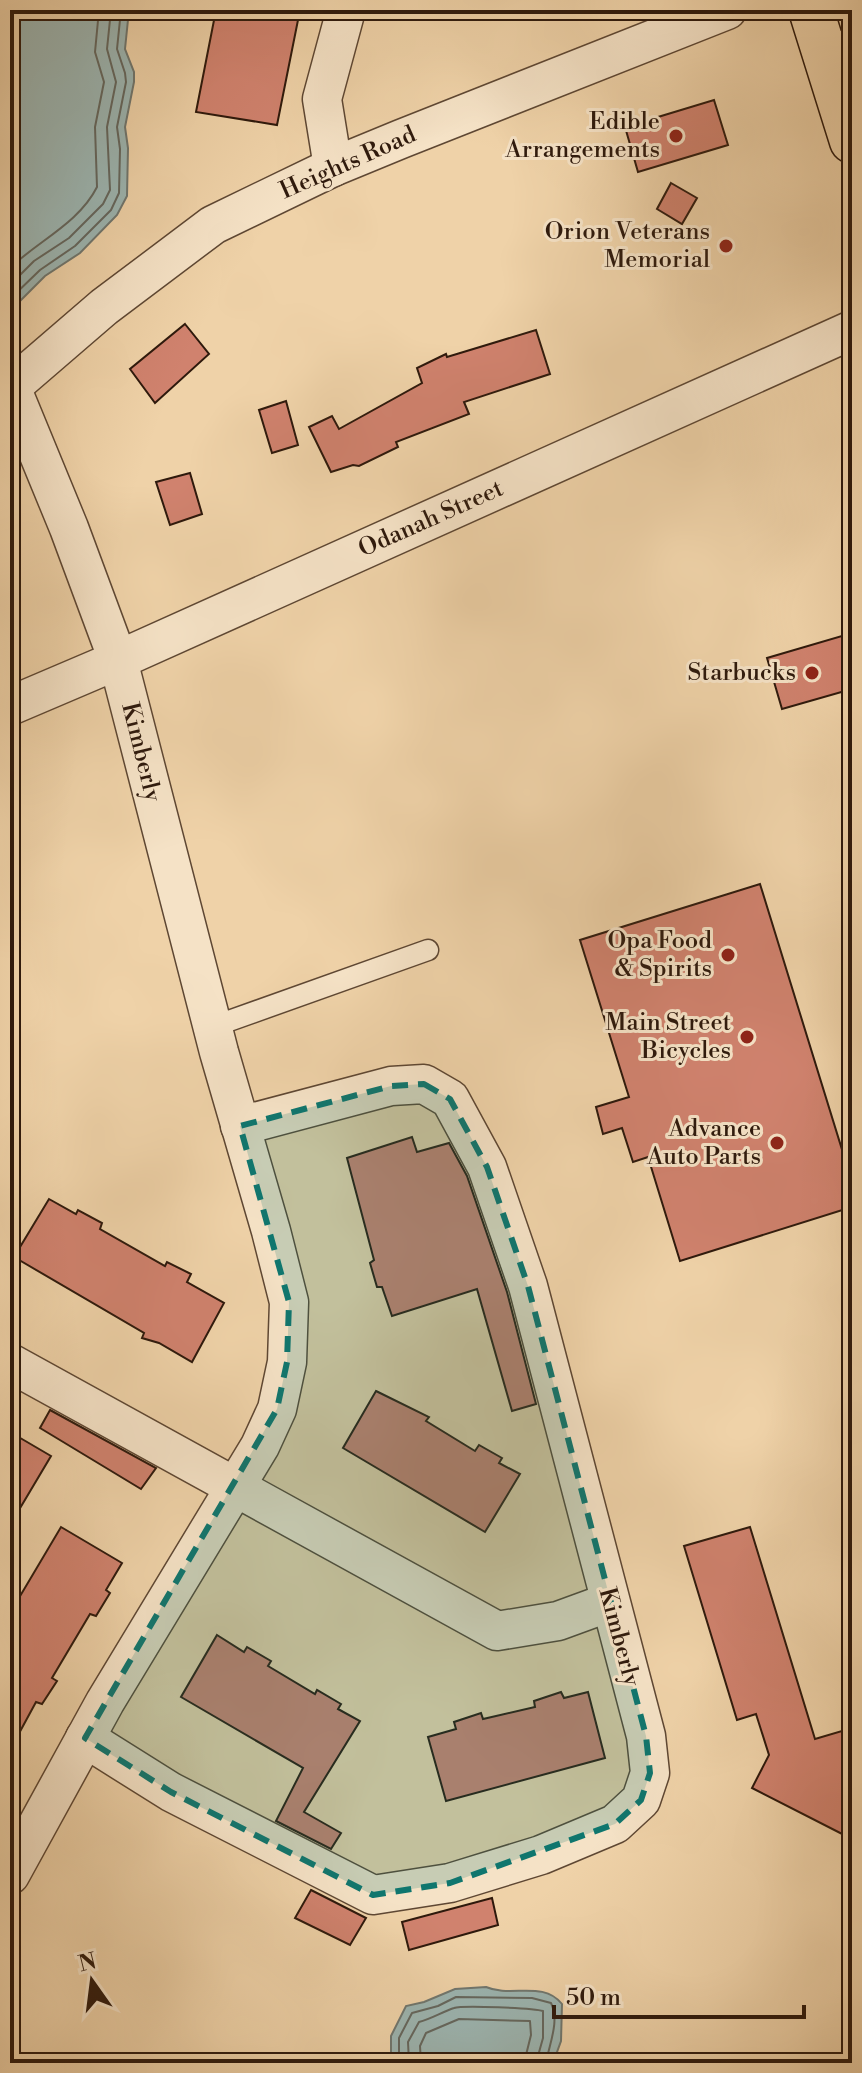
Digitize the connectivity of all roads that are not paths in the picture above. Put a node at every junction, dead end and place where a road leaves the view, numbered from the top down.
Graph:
1 (346, 10) edge
2 (727, 10) edge
3 (829, 32) edge
4 (852, 141) edge
5 (333, 167) junction
6 (852, 330) edge
7 (10, 387) edge
8 (118, 660) junction
9 (10, 706) edge
10 (428, 950) dead end
11 (212, 1027) junction
12 (240, 1126) junction
13 (10, 1363) edge
14 (235, 1488) junction
15 (610, 1602) junction
16 (85, 1738) junction
17 (10, 1875) edge

1 - 5 street
2 - 5 street, Heights Road
3 - 4 main road
5 - 7 street, Heights Road
6 - 8 street, Odanah Street
7 - 8 street, Kimberly
8 - 9 street, Odanah Street
8 - 11 street, Kimberly
10 - 11 lane
11 - 12 street, Kimberly
12 - 14 street, Kimberly
12 - 15 street, Kimberly
13 - 14 street
14 - 15 street
14 - 16 street, Kimberly
15 - 16 street, Kimberly
16 - 17 street, Kimberly

